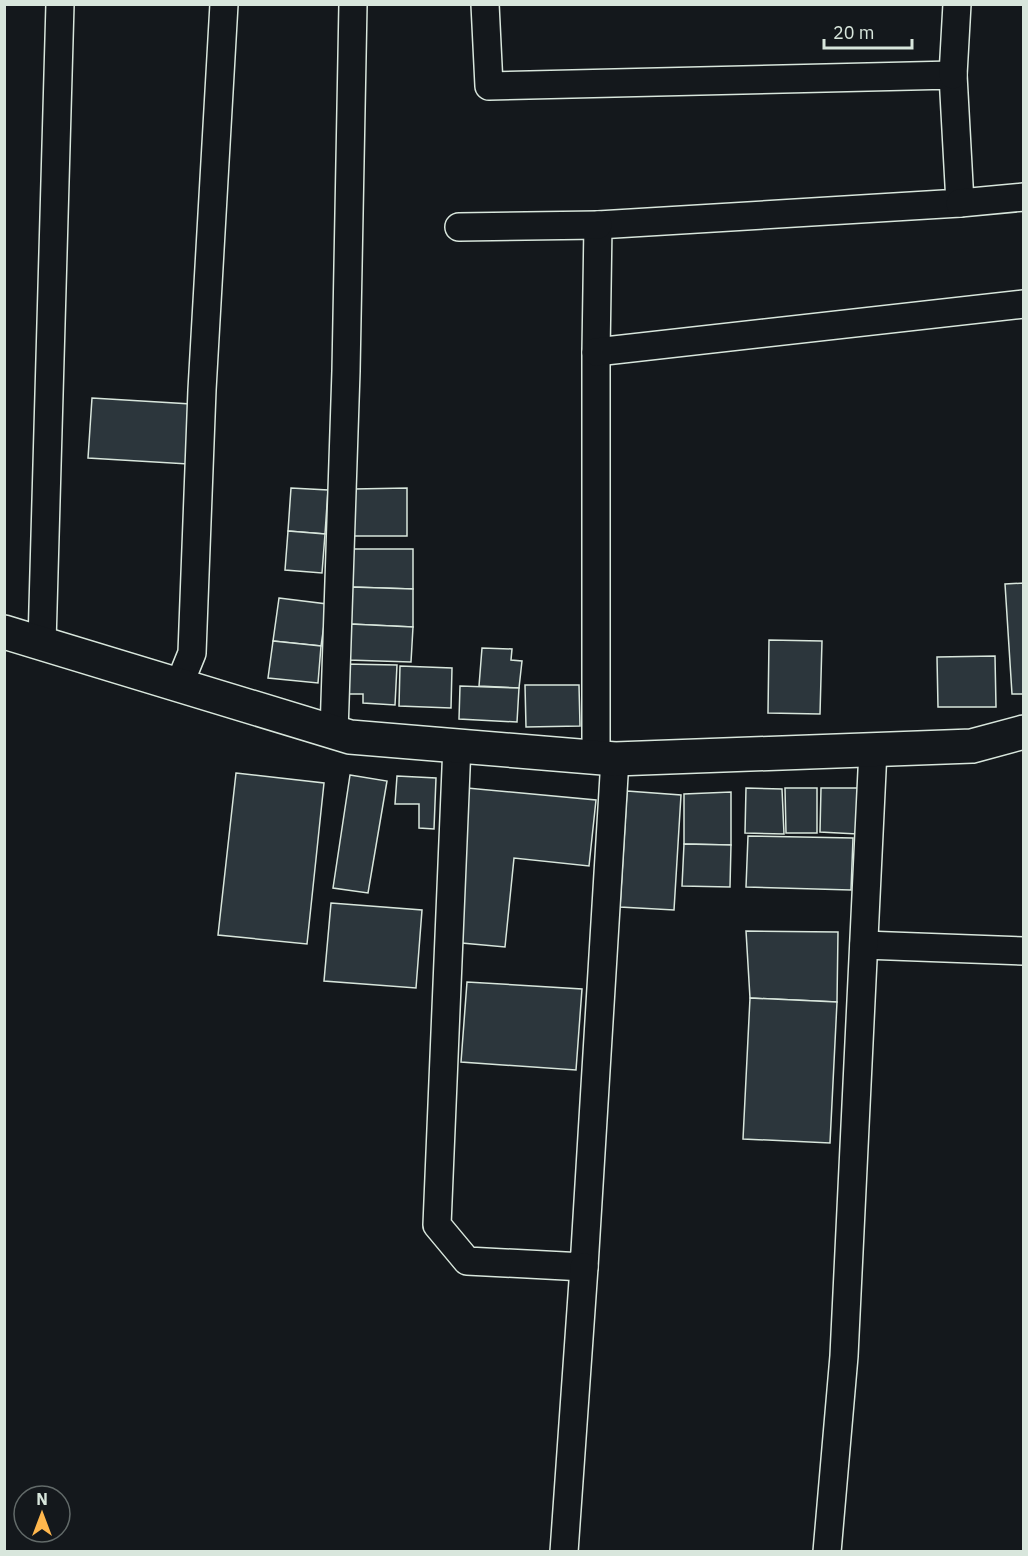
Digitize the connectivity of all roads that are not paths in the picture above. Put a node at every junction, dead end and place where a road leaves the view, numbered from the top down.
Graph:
1 (60, 4) edge
2 (224, 4) edge
3 (353, 4) edge
4 (485, 4) edge
5 (957, 4) edge
6 (953, 75) junction
7 (1023, 197) edge
8 (960, 203) junction
9 (598, 225) junction
10 (459, 227) dead end
11 (1023, 304) edge
12 (596, 352) junction
13 (4, 632) edge
14 (42, 644) junction
15 (179, 685) junction
16 (334, 732) junction
17 (1023, 732) edge
18 (457, 745) junction
19 (873, 750) junction
20 (606, 758) junction
21 (864, 945) junction
22 (1023, 951) edge
23 (584, 1267) junction
24 (564, 1551) edge
25 (827, 1551) edge

1 - 14 street
2 - 15 street
3 - 16 street
4 - 6 street
5 - 6 street
6 - 8 street
7 - 8 street
8 - 9 street
9 - 10 street
9 - 12 street
11 - 12 street
12 - 20 street
13 - 14 street
14 - 15 street
15 - 16 street
16 - 18 street
17 - 19 street
18 - 20 street
18 - 23 street
19 - 20 street
19 - 21 street
20 - 23 street
21 - 22 street
21 - 25 street
23 - 24 street

